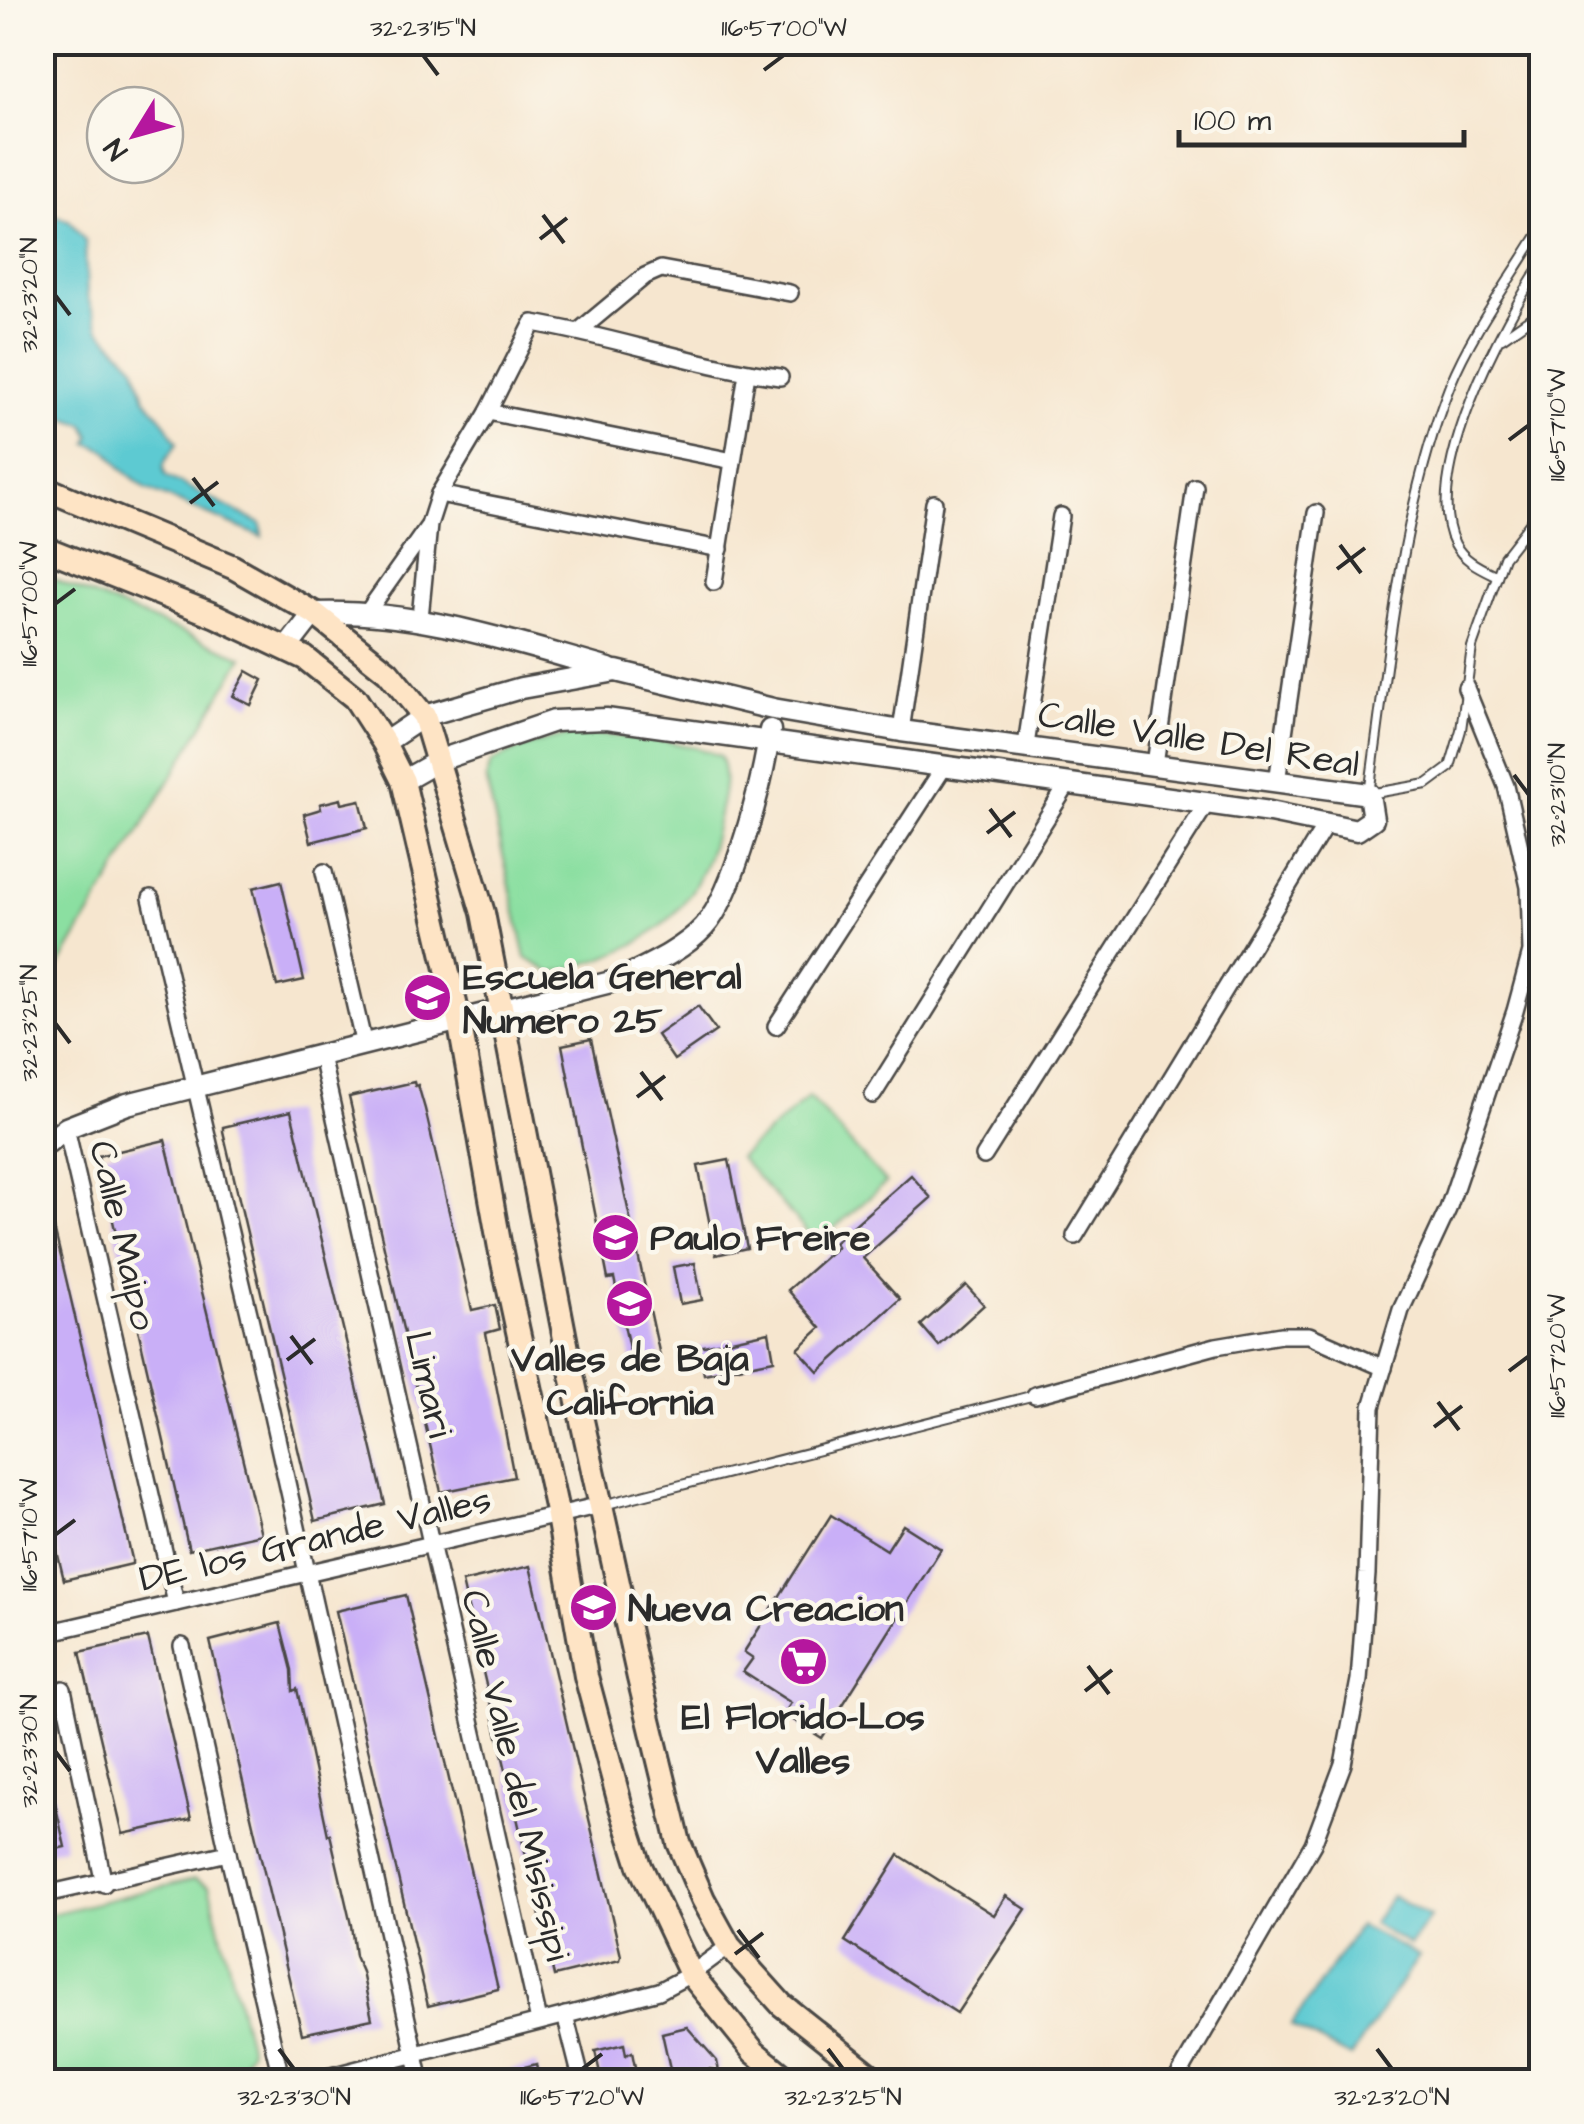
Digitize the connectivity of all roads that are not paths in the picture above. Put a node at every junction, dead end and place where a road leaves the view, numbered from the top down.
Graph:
1 (1542, 228) edge
2 (1542, 264) edge
3 (790, 292) dead end
4 (1542, 310) edge
5 (579, 330) junction
6 (1499, 341) junction
7 (747, 373) junction
8 (780, 377) dead end
9 (488, 412) junction
10 (733, 461) junction
11 (42, 487) edge
12 (1195, 487) dead end
13 (440, 494) junction
14 (934, 503) dead end
15 (1542, 508) edge
16 (1316, 513) dead end
17 (1060, 516) dead end
18 (429, 525) junction
19 (42, 547) edge
20 (720, 549) junction
21 (1497, 576) junction
22 (714, 582) dead end
23 (314, 613) junction
24 (366, 614) junction
25 (420, 618) junction
26 (286, 649) junction
27 (616, 671) junction
28 (1466, 688) junction
29 (773, 709) junction
30 (424, 716) junction
31 (901, 730) junction
32 (769, 740) junction
33 (384, 742) junction
34 (1026, 745) junction
35 (440, 760) junction
36 (1155, 764) junction
37 (944, 767) junction
38 (403, 780) junction
39 (1277, 782) junction
40 (1068, 784) junction
41 (1369, 794) junction
42 (1206, 804) junction
43 (1326, 824) junction
44 (324, 872) dead end
45 (151, 898) dead end
46 (504, 1010) junction
47 (459, 1020) junction
48 (776, 1026) dead end
49 (364, 1045) junction
50 (321, 1056) junction
51 (196, 1086) junction
52 (873, 1095) dead end
53 (66, 1128) junction
54 (42, 1146) edge
55 (984, 1156) dead end
56 (1074, 1236) dead end
57 (1384, 1368) junction
58 (1035, 1395) joint
59 (602, 1506) junction
60 (558, 1516) junction
61 (432, 1542) junction
62 (305, 1572) junction
63 (42, 1600) edge
64 (176, 1602) junction
65 (46, 1633) edge
66 (182, 1646) dead end
67 (63, 1689) dead end
68 (228, 1853) junction
69 (104, 1884) junction
70 (42, 1895) edge
71 (729, 1946) junction
72 (692, 1974) junction
73 (566, 2015) junction
74 (539, 2021) junction
75 (415, 2055) junction
76 (282, 2082) edge
77 (308, 2082) edge
78 (422, 2082) edge
79 (582, 2082) edge
80 (791, 2082) edge
81 (879, 2082) edge
82 (1175, 2082) edge

1 - 41 lane
2 - 6 lane
3 - 5 street
4 - 6 lane
5 - 7 street
5 - 9 street
6 - 21 lane
7 - 8 street
7 - 10 street
9 - 10 street
9 - 13 street
10 - 20 street
11 - 23 main road
12 - 36 street
13 - 18 street
13 - 20 street
14 - 31 street
15 - 21 lane
16 - 39 street
17 - 34 street
18 - 24 street
18 - 25 street
19 - 26 main road
20 - 22 street
21 - 28 lane
23 - 24 street
23 - 26 street
23 - 30 main road
24 - 25 street
25 - 27 street
26 - 33 main road
27 - 29 street, Calle Valle Del Real
27 - 30 street, Calle Valle Del Real
28 - 41 lane
28 - 57 street
29 - 31 street, Calle Valle Del Real
29 - 32 street
30 - 33 street, Calle Valle Del Real
30 - 35 main road
31 - 34 street, Calle Valle Del Real
32 - 35 street, Calle Valle Del Real
32 - 37 street, Calle Valle Del Real
32 - 46 street
33 - 38 main road
34 - 36 street, Calle Valle Del Real
35 - 38 street, Calle Valle Del Real
35 - 46 main road
36 - 39 street, Calle Valle Del Real
37 - 40 street, Calle Valle Del Real
37 - 48 street
38 - 47 main road
39 - 41 street, Calle Valle Del Real
40 - 42 street, Calle Valle Del Real
40 - 52 street
41 - 43 street, Calle Valle Del Real
42 - 43 street, Calle Valle Del Real
42 - 55 street
43 - 56 street
44 - 49 street
45 - 51 street
46 - 47 street
46 - 59 main road
47 - 49 street
47 - 60 main road
49 - 50 street
50 - 51 street
50 - 61 street, Limari
51 - 53 street
51 - 62 street
53 - 54 street
53 - 64 street, Calle Maipo
57 - 58 street
57 - 82 street
58 - 59 lane
59 - 60 street, DE los Grande Valles
59 - 71 main road
60 - 61 street, DE los Grande Valles
60 - 72 main road
61 - 62 street, DE los Grande Valles
61 - 74 street, Calle Valle del Misissipi
62 - 64 street, DE los Grande Valles
62 - 75 street
63 - 65 street
64 - 65 street, DE los Grande Valles
66 - 68 street
67 - 69 street
68 - 69 street
68 - 76 street
69 - 70 street
71 - 72 street
71 - 81 main road
72 - 73 street
72 - 80 main road
73 - 74 street
73 - 79 street
74 - 75 street
75 - 77 street
75 - 78 street

